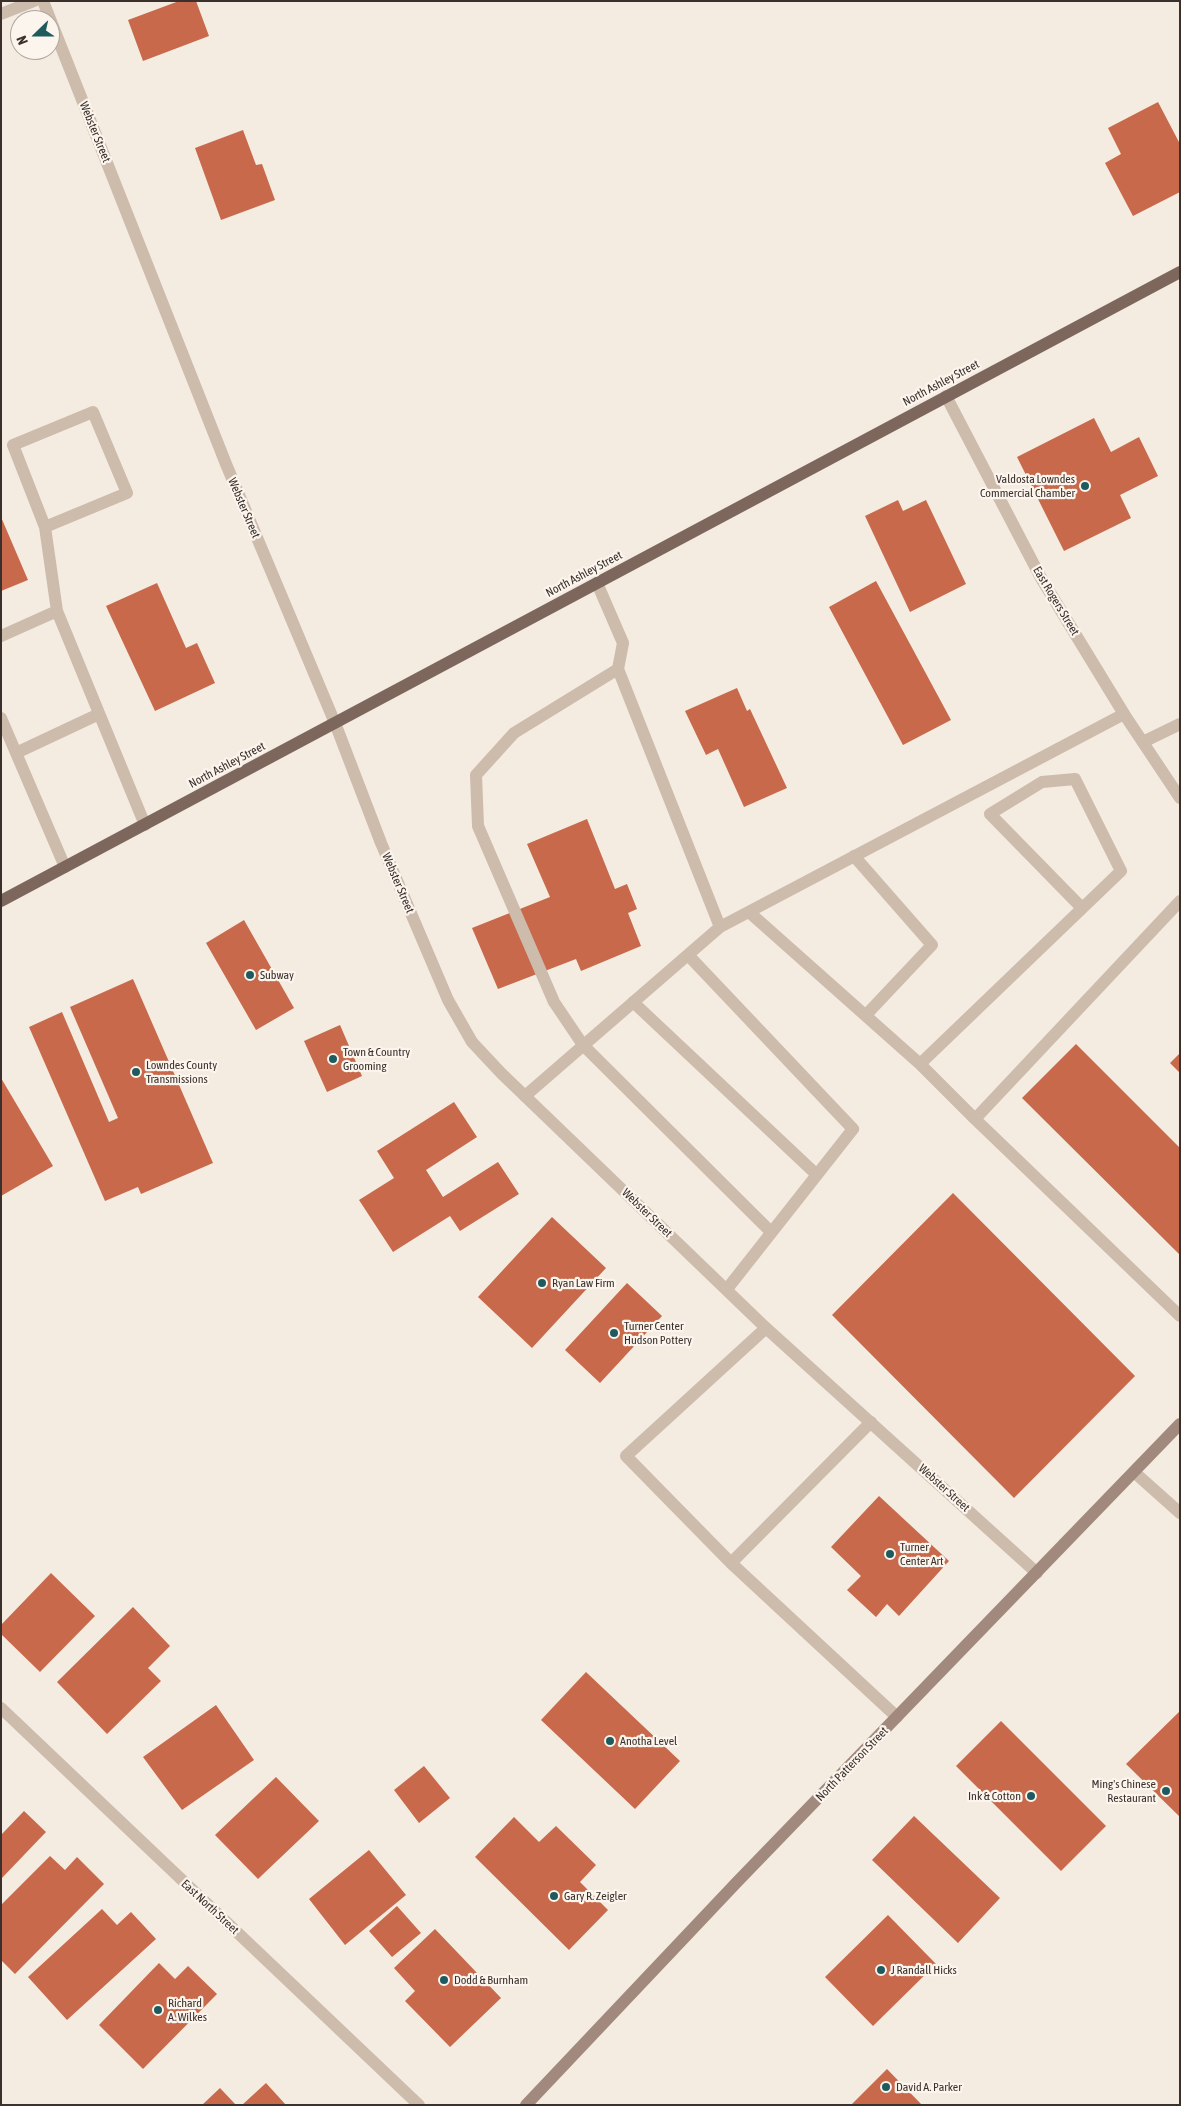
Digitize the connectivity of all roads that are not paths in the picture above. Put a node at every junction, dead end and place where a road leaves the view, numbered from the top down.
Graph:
1 (34, 1) edge
2 (43, 1) edge
3 (1, 14) edge
4 (1180, 272) edge
5 (946, 396) junction
6 (45, 527) junction
7 (597, 583) junction
8 (57, 611) junction
9 (1, 636) edge
10 (618, 669) junction
11 (99, 714) junction
12 (1124, 714) junction
13 (1, 718) edge
14 (335, 722) junction
15 (1180, 724) edge
16 (1142, 742) junction
17 (16, 753) junction
18 (1180, 798) edge
19 (145, 825) junction
20 (854, 856) junction
21 (65, 867) junction
22 (1, 901) edge
23 (1180, 901) edge
24 (1082, 908) junction
25 (749, 912) junction
26 (720, 927) junction
27 (688, 955) junction
28 (634, 1002) junction
29 (866, 1015) junction
30 (584, 1045) junction
31 (920, 1064) junction
32 (525, 1096) junction
33 (975, 1120) junction
34 (816, 1175) junction
35 (772, 1232) junction
36 (726, 1289) junction
37 (1180, 1316) edge
38 (766, 1328) junction
39 (871, 1422) junction
40 (1180, 1424) edge
41 (1134, 1472) junction
42 (1180, 1513) edge
43 (731, 1563) junction
44 (1037, 1573) junction
45 (1, 1708) edge
46 (897, 1717) junction
47 (419, 2105) edge
48 (526, 2105) edge

1 - 3 street
2 - 14 street, Webster Street
4 - 5 main road, North Ashley Street
5 - 7 main road, North Ashley Street
5 - 12 street, East Rogers Street
6 - 6 street
6 - 8 street
7 - 10 street
7 - 14 main road, North Ashley Street
8 - 9 street
8 - 11 street
10 - 26 street
10 - 30 street
11 - 17 street
11 - 19 street
12 - 16 street, East Rogers Street
12 - 20 street
13 - 17 street
14 - 19 main road, North Ashley Street
14 - 32 street, Webster Street
15 - 16 street
16 - 18 street, East Rogers Street
17 - 21 street
19 - 21 main road, North Ashley Street
20 - 25 street
20 - 29 street
21 - 22 main road, North Ashley Street
23 - 33 street
24 - 24 street
24 - 31 street
25 - 26 street
25 - 29 street
26 - 27 street
27 - 28 street
27 - 34 street
28 - 30 street
28 - 34 street
29 - 31 street
30 - 32 street
30 - 35 street
31 - 33 street
32 - 36 street, Webster Street
33 - 37 street
34 - 35 street
35 - 36 street
36 - 38 street, Webster Street
38 - 39 street, Webster Street
38 - 43 street
39 - 43 street
39 - 44 street, Webster Street
40 - 41 main road, North Patterson Street
41 - 42 street
41 - 44 main road, North Patterson Street
43 - 46 street
44 - 46 main road, North Patterson Street
45 - 47 street, East North Street
46 - 48 main road, North Patterson Street

